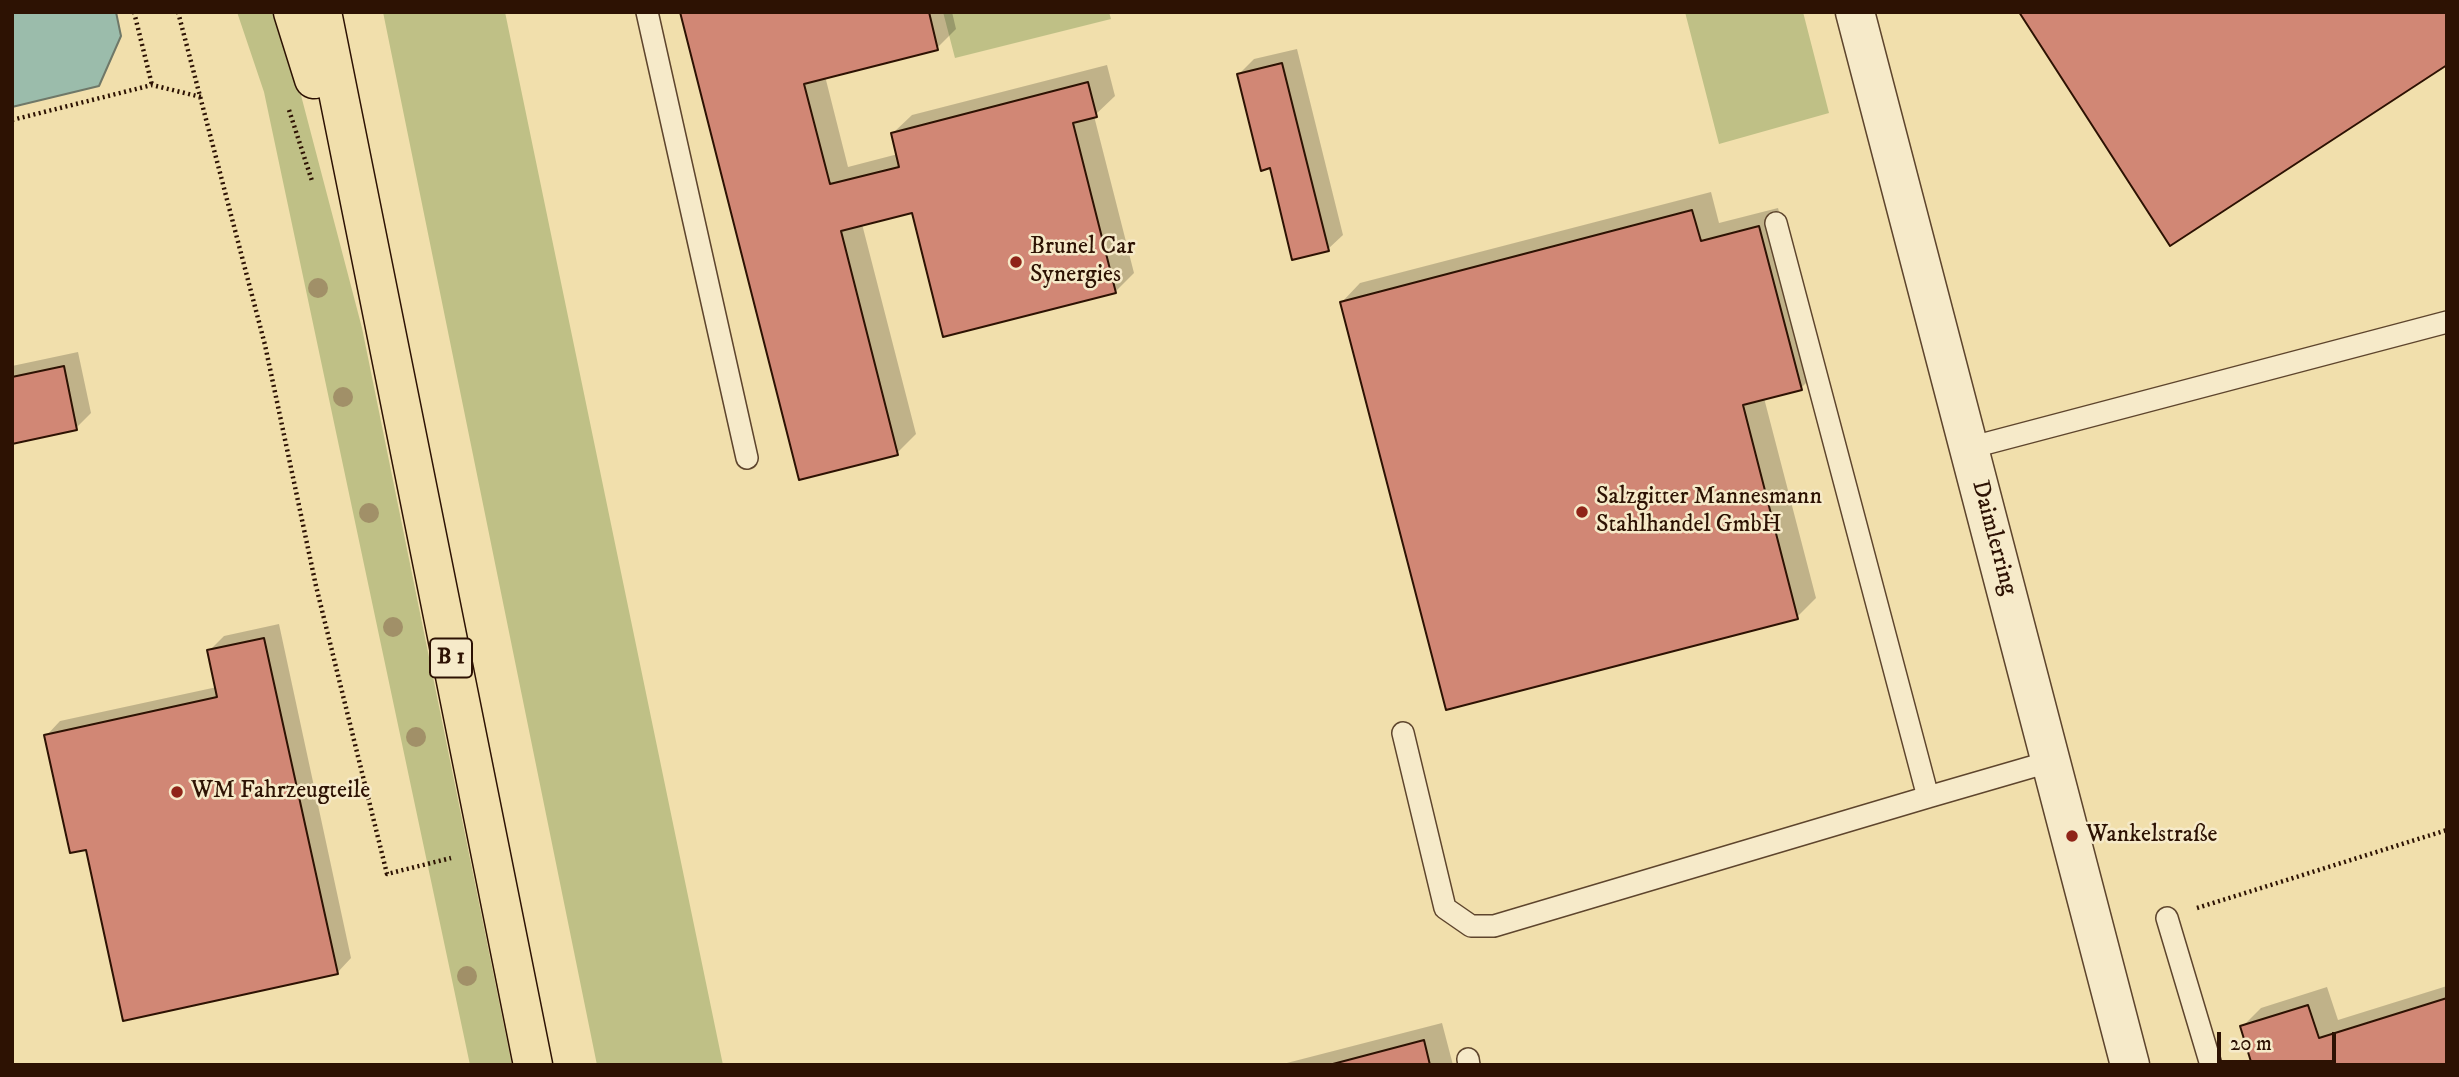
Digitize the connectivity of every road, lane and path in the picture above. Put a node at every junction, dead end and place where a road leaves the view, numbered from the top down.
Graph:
1 (134, 12) edge
2 (178, 12) edge
3 (292, 12) edge
4 (322, 12) edge
5 (647, 12) edge
6 (1855, 12) edge
7 (152, 85) junction
8 (201, 97) junction
9 (12, 120) edge
10 (1776, 222) dead end
11 (370, 250) junction
12 (2447, 322) edge
13 (1969, 448) junction
14 (747, 458) dead end
15 (1403, 733) dead end
16 (2052, 761) junction
17 (1928, 797) junction
18 (2447, 830) edge
19 (489, 850) junction
20 (2167, 918) joint
21 (533, 1065) edge
22 (2130, 1065) edge
23 (2211, 1065) edge

1 - 7 path
2 - 8 path
3 - 11 main road, B 1
4 - 11 main road, B 1
5 - 14 lane
6 - 13 street, Daimlerring
7 - 8 path
7 - 9 path
8 - 19 path
10 - 17 lane
11 - 19 main road, B 1
12 - 13 lane
13 - 16 street, Daimlerring
15 - 17 lane
16 - 17 lane
16 - 22 street, Daimlerring
18 - 20 path
19 - 21 main road, B 1
20 - 23 lane

